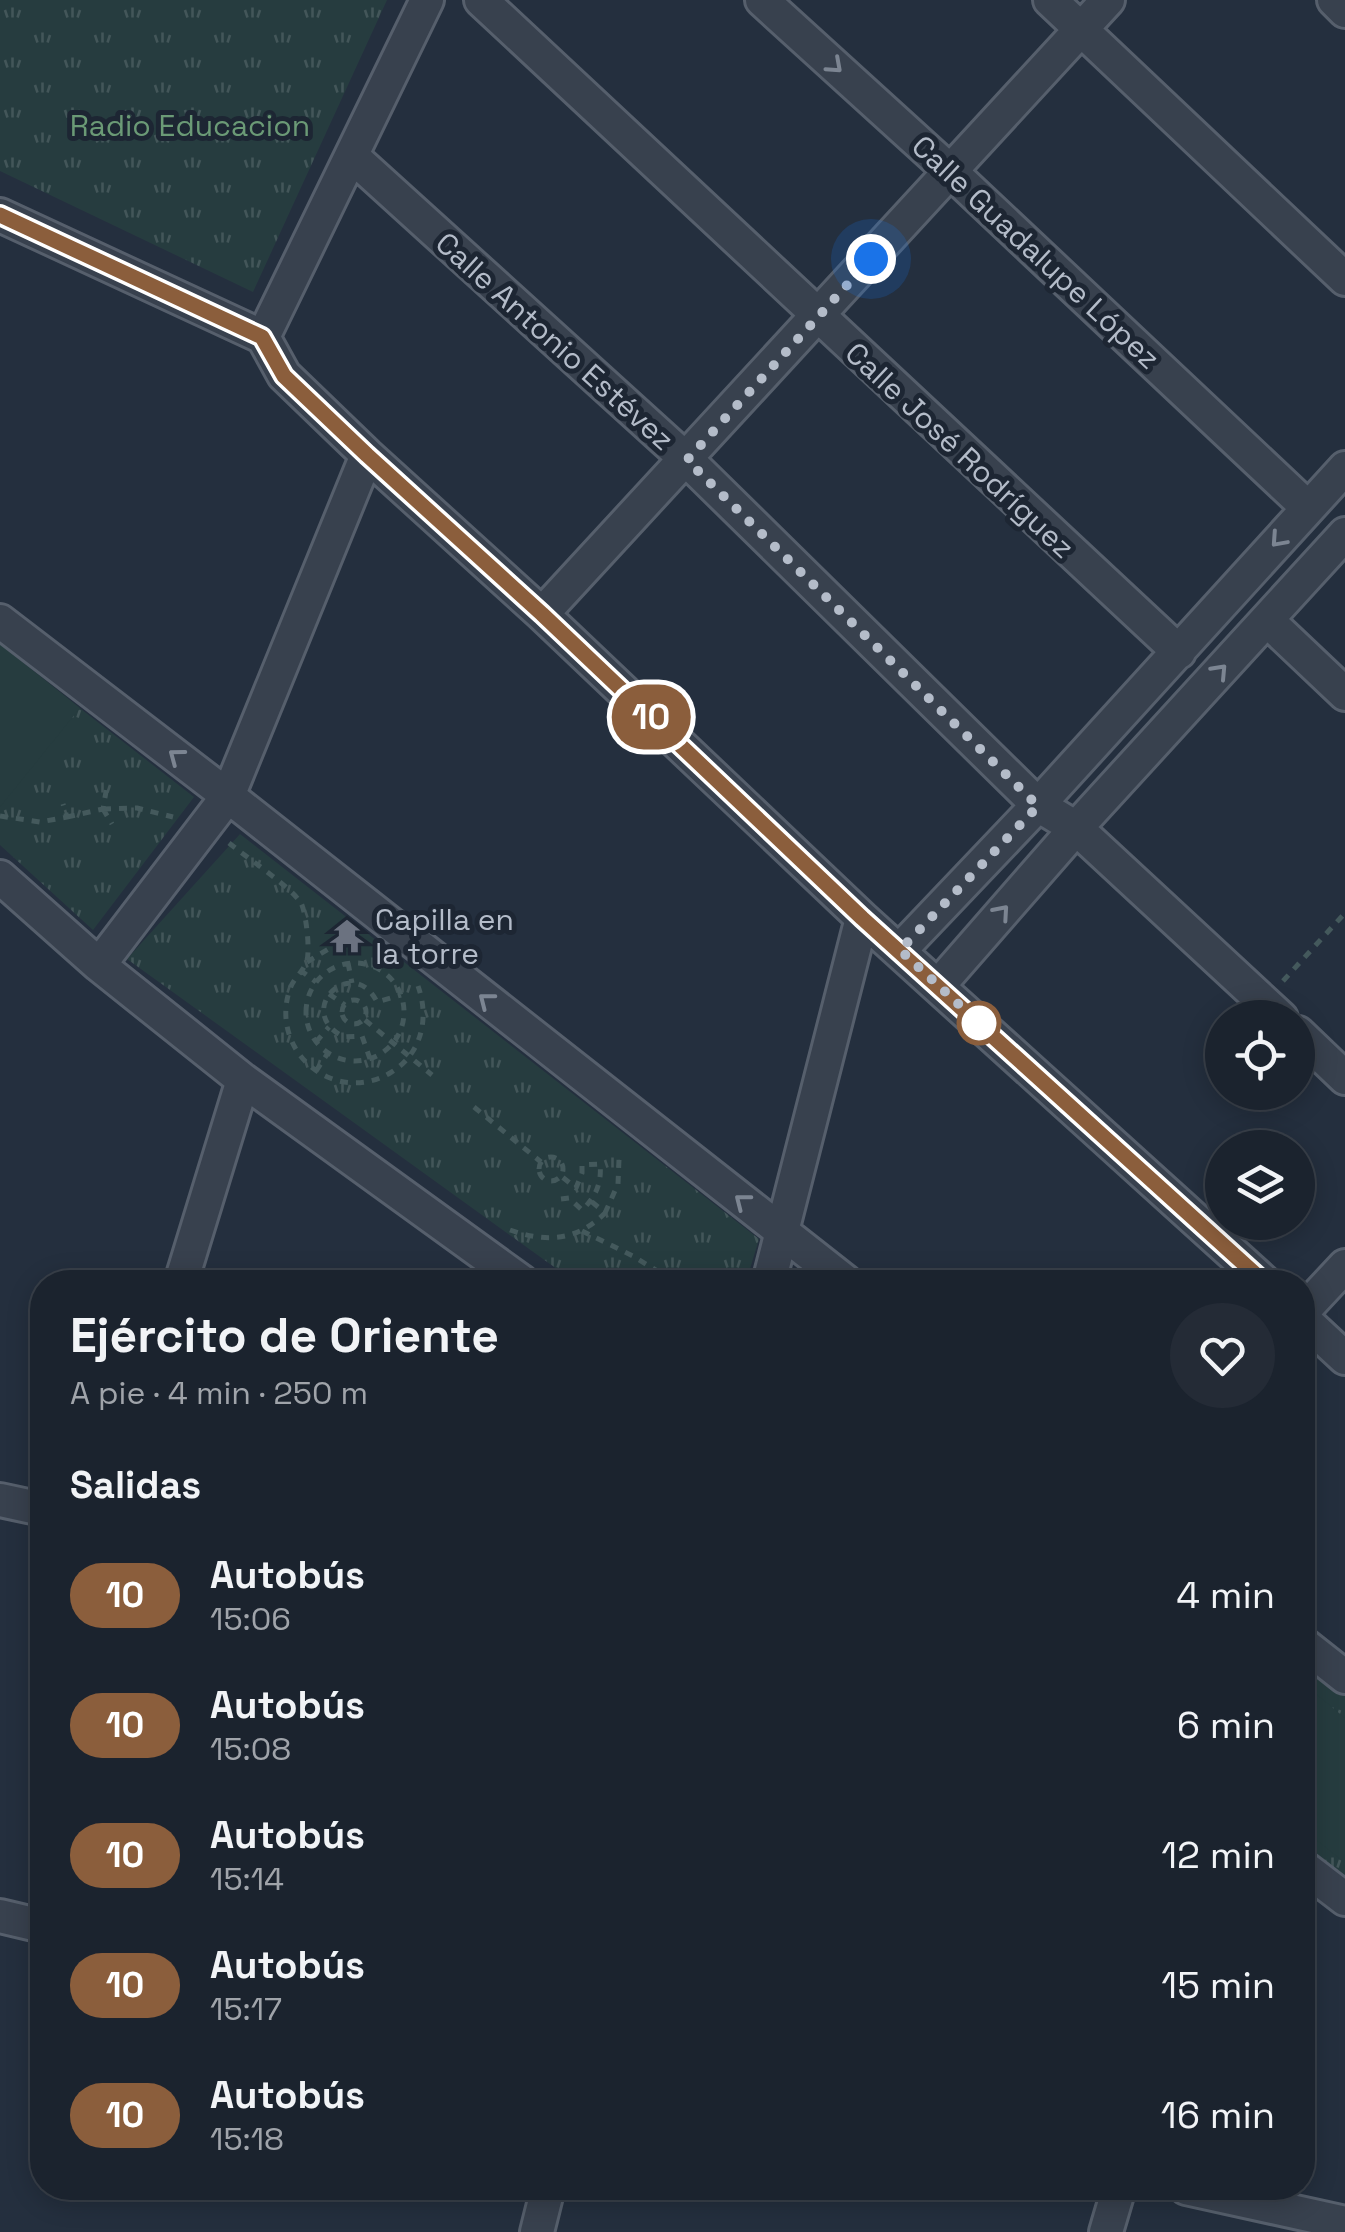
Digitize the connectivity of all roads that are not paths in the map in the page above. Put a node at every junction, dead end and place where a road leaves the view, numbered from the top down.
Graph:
1 (427, 0) edge
2 (481, 0) edge
3 (762, 0) edge
4 (1050, 0) edge
5 (1108, 0) edge
6 (1334, 0) edge
7 (1345, 11) edge
8 (1081, 29) junction
9 (352, 157) junction
10 (950, 171) junction
11 (0, 215) edge
12 (1345, 278) edge
13 (818, 318) junction
14 (262, 337) junction
15 (367, 455) junction
16 (687, 460) junction
17 (1345, 468) edge
18 (1308, 507) junction
19 (1345, 534) edge
20 (542, 614) junction
21 (1267, 620) junction
22 (0, 622) edge
23 (1178, 652) junction
24 (1345, 694) edge
25 (228, 796) junction
26 (1038, 806) junction
27 (1076, 828) junction
28 (0, 877) edge
29 (862, 918) junction
30 (900, 950) junction
31 (100, 965) junction
32 (938, 986) junction
33 (1261, 1000) edge
34 (1315, 1049) edge
35 (1345, 1078) edge
36 (242, 1080) junction
37 (783, 1233) junction
38 (1345, 1266) edge
39 (185, 1270) edge
40 (505, 1270) edge
41 (772, 1270) edge
42 (831, 1270) edge
43 (1251, 1270) edge
44 (1315, 1300) edge
45 (1315, 1328) edge
46 (1345, 1358) edge
47 (0, 1500) edge
48 (30, 1506) edge
49 (1315, 1653) edge
50 (1345, 1677) edge
51 (1315, 1876) edge
52 (1345, 1899) edge
53 (0, 1916) edge
54 (30, 1923) edge
55 (545, 2200) edge
56 (1115, 2200) edge
57 (1241, 2200) edge
58 (1345, 2223) edge
59 (537, 2232) edge
60 (1106, 2232) edge

1 - 9 street
2 - 13 street, Calle José Rodríguez
3 -> 10 street, Calle Guadalupe López
4 - 8 street
5 - 8 street
6 - 7 street
8 - 10 street
8 - 12 street
9 - 14 street
9 - 16 street, Calle Antonio Estévez
10 - 13 street
10 - 18 street, Calle Guadalupe López
11 - 14 street
13 - 16 street
13 - 23 street, Calle José Rodríguez
14 - 15 street
15 - 20 street
15 - 25 street
16 - 20 street
16 - 26 street, Calle Antonio Estévez
17 - 18 street
18 -> 23 street
19 - 21 street
20 - 29 street
21 - 24 street
27 -> 21 street
25 -> 22 street
23 - 26 street
25 - 31 street
37 -> 25 street
26 - 27 street, Calle Antonio Estévez
26 - 30 street
32 -> 27 street
27 - 33 street, Calle Antonio Estévez
28 - 31 street
29 - 30 street
29 - 37 street
30 - 32 street
31 - 36 street
32 - 43 street
34 - 35 street
36 - 39 street
36 - 40 street
37 - 41 street
37 - 42 street
38 - 44 street
45 - 46 street
47 - 48 street
49 - 50 street
51 - 52 street
53 - 54 street
55 - 59 street
56 - 60 street
57 - 58 street

